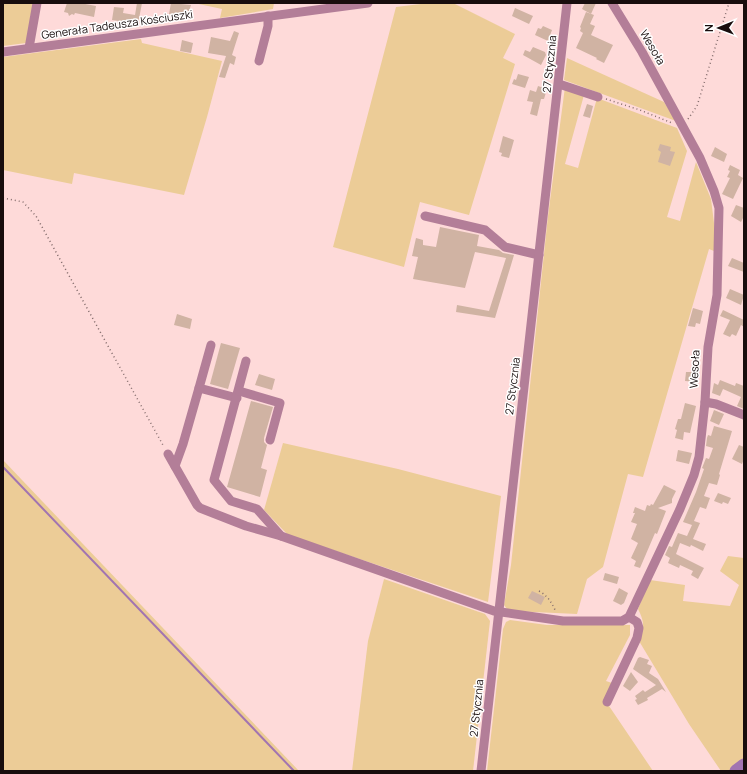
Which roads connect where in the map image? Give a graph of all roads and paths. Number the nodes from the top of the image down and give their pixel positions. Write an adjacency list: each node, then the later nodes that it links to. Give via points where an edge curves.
1 (37, 3): 7 (street)
2 (368, 3): 6 (street, Generała Tadeusza Kościuszki)
3 (567, 3): 10 (street, 27 Stycznia)
4 (612, 3): 12 (street, Wesoła)
5 (729, 3): 12 (path, via 696,106 689,118)
6 (268, 16): 7 (street, Generała Tadeusza Kościuszki); 9 (street)
7 (29, 48): 8 (street, Generała Tadeusza Kościuszki)
8 (3, 52)
9 (259, 61)
10 (559, 84): 11 (street); 15 (street, 27 Stycznia)
11 (598, 96): 12 (path, via 675,125)
12 (682, 123): 20 (street, Wesoła, via 700,158 719,208 717,295 708,347)
13 (3, 198): 23 (path, via 22,202 36,216)
14 (425, 216): 15 (street, via 485,230 505,247)
15 (539, 255): 27 (street, 27 Stycznia)
16 (211, 345): 18 (street)
17 (246, 361): 19 (street)
18 (199, 388): 19 (street); 24 (street)
19 (238, 394): 22 (street, via 280,403); 25 (street, via 214,480 231,501 257,509)
20 (705, 402): 21 (street); 28 (street, Wesoła, via 699,457 694,475)
21 (744, 415)
22 (270, 440)
23 (168, 454): 24 (street)
24 (175, 466): 25 (street, via 200,508)
25 (281, 536): 27 (street)
26 (539, 592): 29 (path, via 551,601)
27 (499, 612): 29 (street); 31 (street, 27 Stycznia)
28 (629, 617): 29 (street, via 622,621); 30 (street, via 637,622 637,638)
29 (558, 620)
30 (607, 702)
31 (481, 771)

